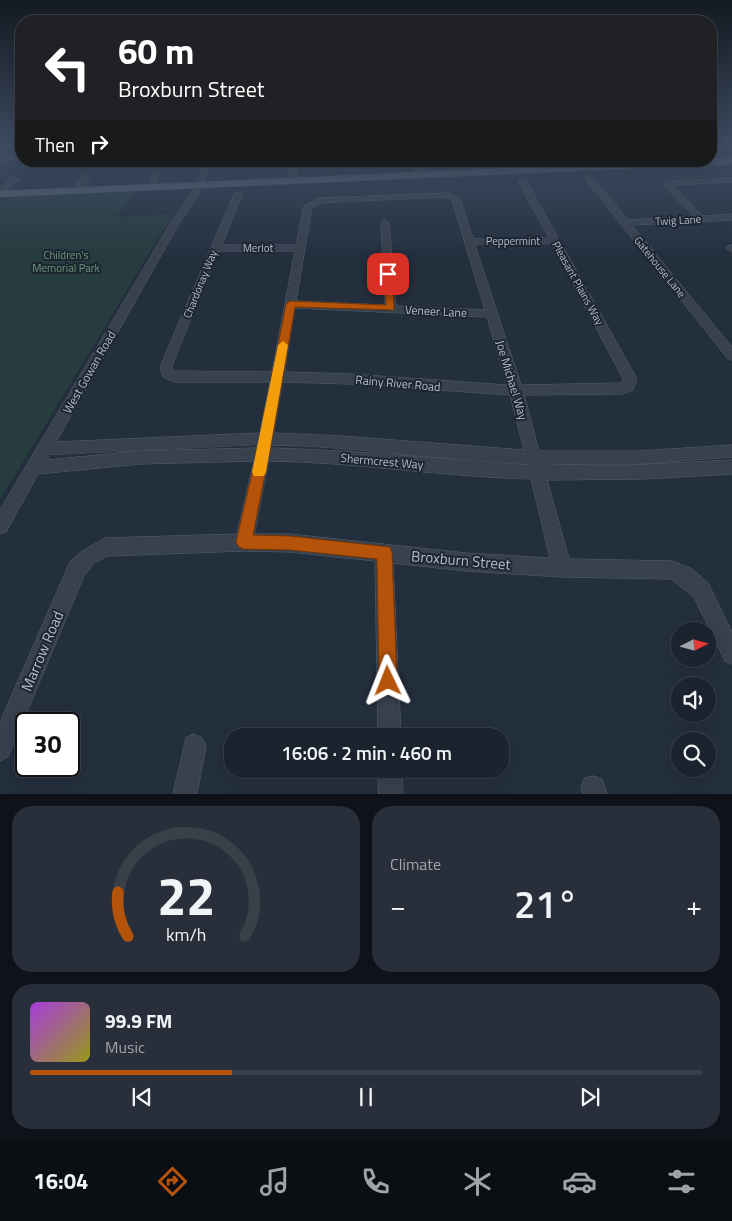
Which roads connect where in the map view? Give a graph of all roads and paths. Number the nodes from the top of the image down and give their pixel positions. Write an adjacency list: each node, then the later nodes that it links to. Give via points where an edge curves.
1 (10, 184): 11 (street)
2 (81, 184): 10 (street)
3 (151, 184): 9 (street)
4 (217, 184): 8 (main road)
5 (524, 184): 17 (street, Pleasant Plains Way)
6 (594, 184): 16 (street, Gatehouse Lane)
7 (669, 184): 14 (street)
8 (196, 185): 9 (main road); 30 (street, West Gowan Road, via 184,213 177,219)
9 (150, 187): 10 (main road)
10 (77, 190): 11 (main road)
11 (0, 194)
12 (238, 194): 19 (street, Chardonay Way)
13 (732, 217): 14 (street, Twig Lane)
14 (700, 219): 16 (street, Twig Lane)
15 (385, 223): 22 (street)
16 (624, 223): 24 (street, Gatehouse Lane)
17 (555, 241): 18 (street, Peppermint); 27 (street, Pleasant Plains Way, via 630,379)
18 (470, 242): 20 (street, Joe Michael Way, via 456,198 439,195 312,203 308,206); 23 (street, Joe Michael Way)
19 (215, 248): 20 (street, Merlot); 25 (street, Chardonay Way, via 166,367)
20 (300, 248): 21 (street)
21 (290, 304): 22 (street, Veneer Lane); 26 (street)
22 (391, 308): 23 (street, Veneer Lane)
23 (492, 314): 28 (street, Joe Michael Way)
24 (732, 356)
25 (168, 374): 26 (street, Rainy River Road, via 175,377)
26 (277, 376): 28 (street, Rainy River Road); 29 (street)
27 (628, 386): 28 (street, Rainy River Road, via 612,391)
28 (516, 391): 32 (street, Joe Michael Way)
29 (265, 446): 30 (street, Shermcrest Way, via 211,439); 32 (street, Shermcrest Way, via 350,443); 34 (street, Shermcrest Way); 35 (street, Shermcrest Way, via 451,468); 37 (street)
30 (44, 449): 34 (street, West Gowan Road)
31 (732, 450): 32 (street, Shermcrest Way, via 643,457)
32 (535, 457): 35 (street, Joe Michael Way)
33 (732, 467): 35 (street, Shermcrest Way, via 625,474)
34 (33, 468): 36 (street, West Gowan Road)
35 (539, 473): 40 (street, Joe Michael Way)
36 (0, 526)
37 (244, 542): 38 (street, Broxburn Street); 39 (street, Broxburn Street, via 105,547)
38 (384, 552): 40 (street, Broxburn Street, via 466,562); 42 (street)
39 (88, 556): 44 (street, Marrow Road, via 76,569)
40 (562, 568): 41 (street, Broxburn Street, via 672,570 685,576 701,590)
41 (732, 654)
42 (389, 728)
43 (194, 746): 46 (street)
44 (0, 749)
45 (390, 778): 47 (street)
46 (185, 794)
47 (391, 794)

